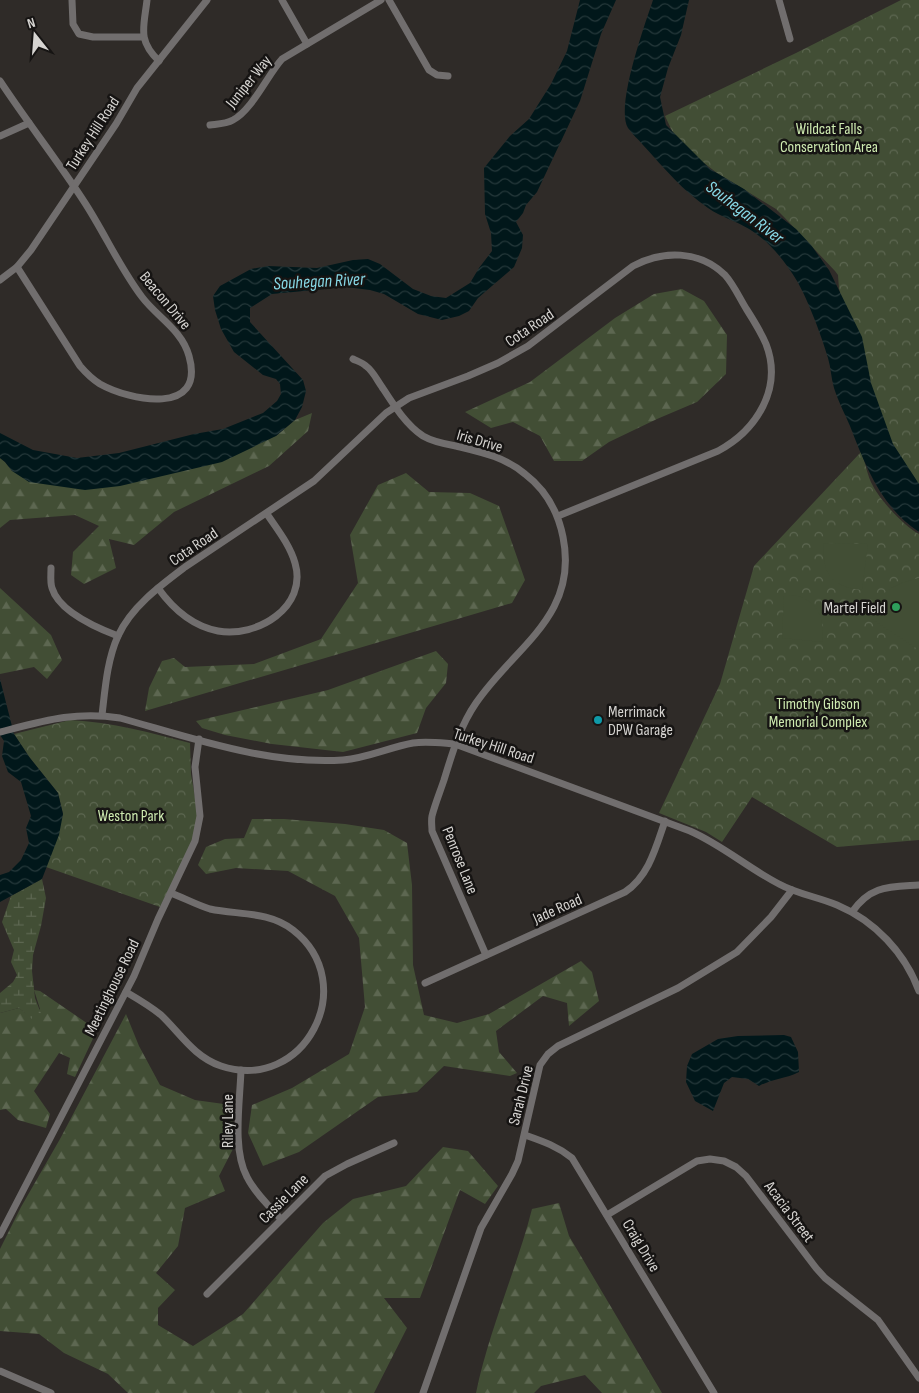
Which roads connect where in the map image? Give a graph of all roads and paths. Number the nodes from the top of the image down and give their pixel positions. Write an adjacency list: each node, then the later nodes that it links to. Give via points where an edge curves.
1 (72, 0): 8 (street, via 73,24 82,35 93,38)
2 (147, 0): 8 (street)
3 (207, 0): 11 (street, Turkey Hill Road)
4 (282, 0): 10 (street)
5 (382, 0): 10 (street, Juniper Way)
6 (389, 0): 12 (street, via 429,70)
7 (779, 0): 9 (street)
8 (143, 37): 11 (street)
9 (790, 39)
10 (308, 44): 15 (street, Juniper Way, via 282,59 244,112 231,121)
11 (159, 61): 17 (street, Turkey Hill Road, via 137,88)
12 (448, 76)
13 (0, 81): 14 (street, Beacon Drive)
14 (29, 123): 16 (street); 17 (street, Beacon Drive)
15 (210, 125)
16 (0, 136)
17 (73, 185): 18 (street, Turkey Hill Road); 18 (street, Beacon Drive, via 143,298 184,342 192,368 186,388 169,398 150,400 94,380 80,366)
18 (17, 267): 19 (street, Turkey Hill Road)
19 (0, 280)
20 (353, 359): 21 (street, Iris Drive, via 366,366)
21 (395, 406): 22 (street, Cota Road, via 314,481); 23 (street, Iris Drive, via 425,437 490,455 515,466 544,493); 23 (street, Cota Road, via 521,351 641,262 658,256 686,255 724,274 762,335 768,354 769,389 756,420 742,436 718,451)
22 (267, 514): 25 (street, Cota Road); 25 (street, via 291,551 297,577 296,590 290,602 270,621 245,631 218,631 182,615)
23 (558, 516): 30 (street, Iris Drive, via 566,559 559,598 542,628 474,704)
24 (51, 568): 26 (street, via 52,588 65,607 87,622)
25 (158, 588): 26 (street, Cota Road)
26 (118, 636): 27 (street, Cota Road)
27 (102, 715): 28 (street, Turkey Hill Road, via 68,716); 29 (street, Turkey Hill Road)
28 (0, 732)
29 (199, 739): 30 (street, Turkey Hill Road, via 243,751 318,760 364,757 414,743); 34 (street, Meetinghouse Road, via 195,767 199,828)
30 (455, 744): 31 (street, Turkey Hill Road); 36 (street, Penrose Lane, via 431,818 432,831)
31 (664, 821): 33 (street, Turkey Hill Road, via 700,835); 36 (street, Jade Road, via 650,861 636,884 619,895)
32 (919, 885): 35 (street, via 876,890 863,898)
33 (792, 890): 35 (street, Turkey Hill Road); 41 (street, Sarah Drive, via 738,952 678,988 558,1046 548,1054 540,1065)
34 (172, 893): 38 (street, Meetinghouse Road); 40 (street, via 209,908 277,920 306,943 320,968 323,1006 308,1040 278,1063 260,1069)
35 (852, 912): 39 (street, Turkey Hill Road, via 896,949)
36 (486, 955): 37 (street, Jade Road)
37 (425, 983)
38 (126, 992): 40 (street, via 154,1010 200,1056 220,1066); 45 (street, Meetinghouse Road)
39 (919, 992)
40 (241, 1070): 44 (street, Riley Lane, via 241,1160 255,1190)
41 (525, 1135): 43 (street, Craig Drive, via 548,1142 572,1158); 50 (street, Sarah Drive, via 512,1174 481,1228)
42 (394, 1143): 44 (street, Cassie Lane, via 335,1170)
43 (607, 1215): 48 (street, Acacia Street, via 698,1162 710,1159 736,1167 755,1186 816,1268 878,1320); 51 (street, Craig Drive)
44 (281, 1219): 46 (street, Cassie Lane)
45 (0, 1234)
46 (207, 1294)
47 (0, 1371): 49 (street)
48 (919, 1378)
49 (51, 1393)
50 (423, 1393)
51 (714, 1393)

